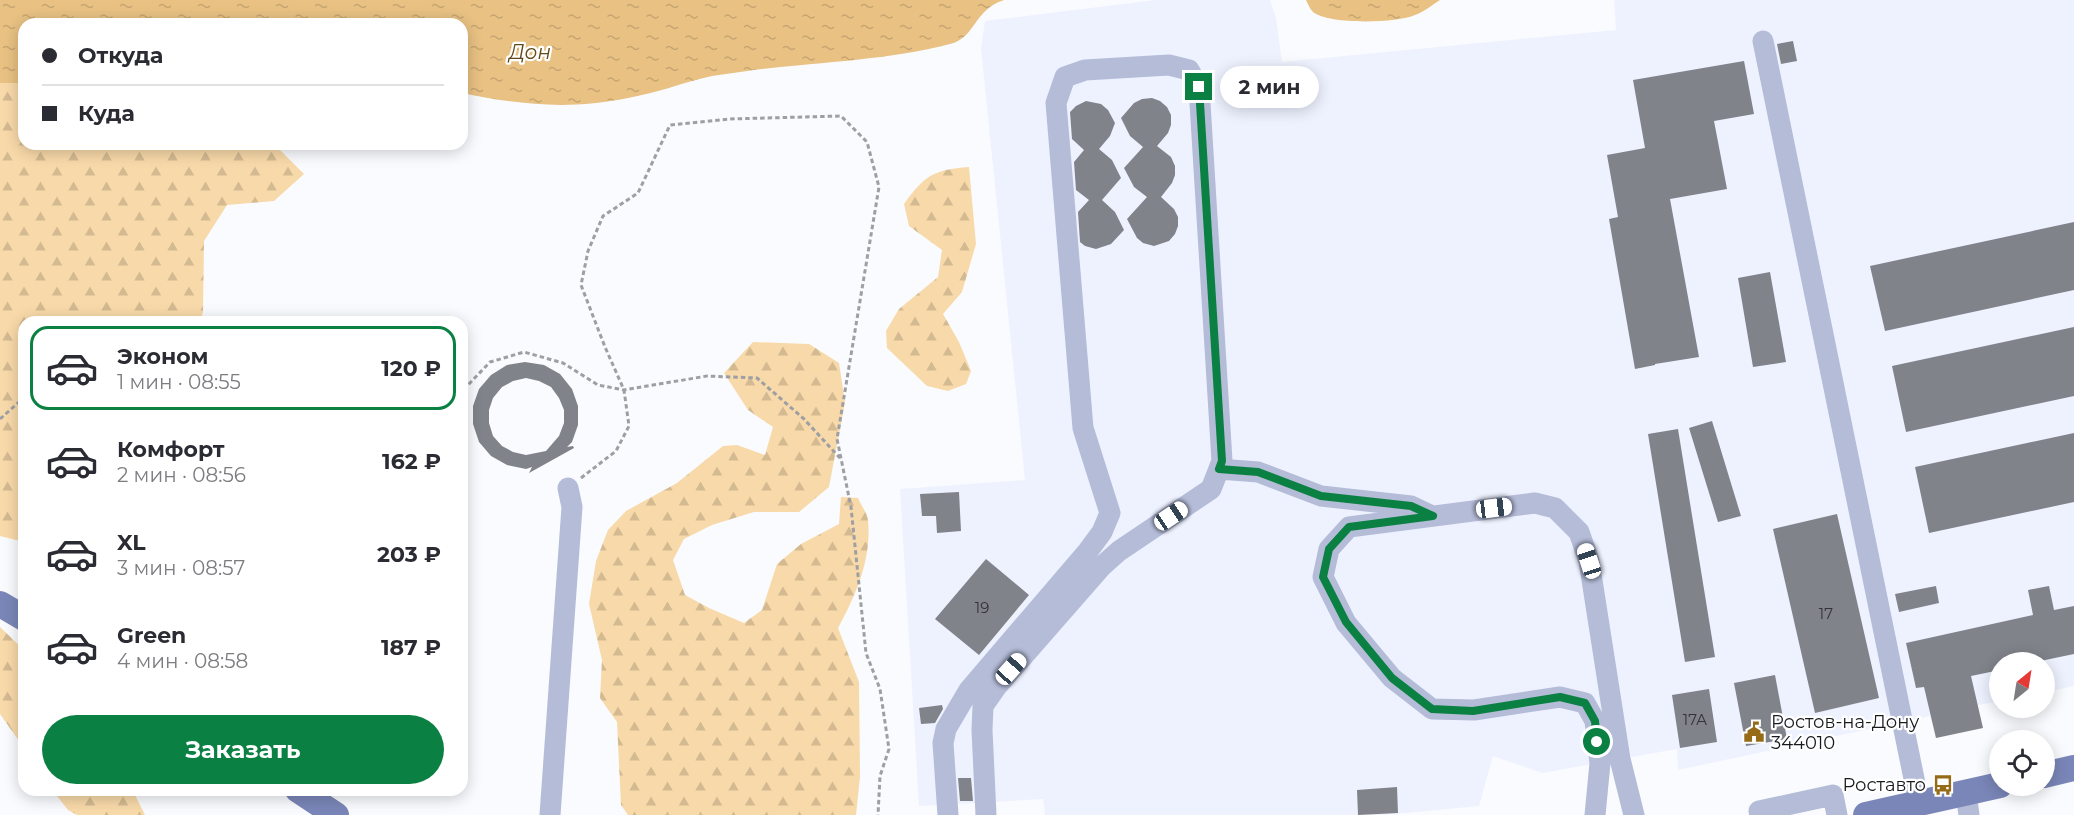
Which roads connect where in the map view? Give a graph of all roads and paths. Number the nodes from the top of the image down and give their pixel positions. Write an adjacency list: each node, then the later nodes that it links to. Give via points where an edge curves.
1 (1762, 41): 16 (street)
2 (468, 385): 3 (path, via 490,362 524,352 563,363 598,385)
3 (624, 390): 6 (path, via 707,376 757,378 804,419); 6 (path, via 581,285 588,251 603,216 638,193 669,125 842,116 867,142 879,187 837,439); 8 (path, via 629,426 616,451)
4 (18, 403): 5 (path)
5 (0, 419)
6 (841, 460): 20 (path, via 851,507 866,653 880,689 889,749 880,776)
7 (1219, 469): 9 (street, via 1258,472 1321,496 1411,506); 21 (street, via 1222,461 1199,87 1189,70 1169,65 1085,70 1065,76 1056,103 1083,428 1110,513 1088,551 969,690 946,729 943,743); 22 (street, via 1211,489 1101,567 982,706)
8 (568, 488): 19 (street, via 572,507)
9 (1433, 516): 23 (street, via 1349,527 1329,549 1323,577 1346,622 1392,678 1432,709 1473,711 1560,697 1585,703 1595,721 1599,763); 24 (street, via 1534,503 1555,508 1579,532 1589,561 1620,759)
10 (0, 604): 11 (main road)
11 (18, 614)
12 (2074, 768): 13 (main road)
13 (2055, 772)
14 (1989, 791): 17 (main road)
15 (307, 796): 18 (main road)
16 (1919, 804): 17 (main road); 27 (main road)
17 (1967, 804)
18 (336, 815)
19 (550, 815)
20 (878, 815)
21 (948, 815)
22 (986, 815)
23 (1595, 815)
24 (1634, 815)
25 (1760, 815): 26 (street, via 1760,811 1833,795)
26 (1837, 815)
27 (1866, 815)

